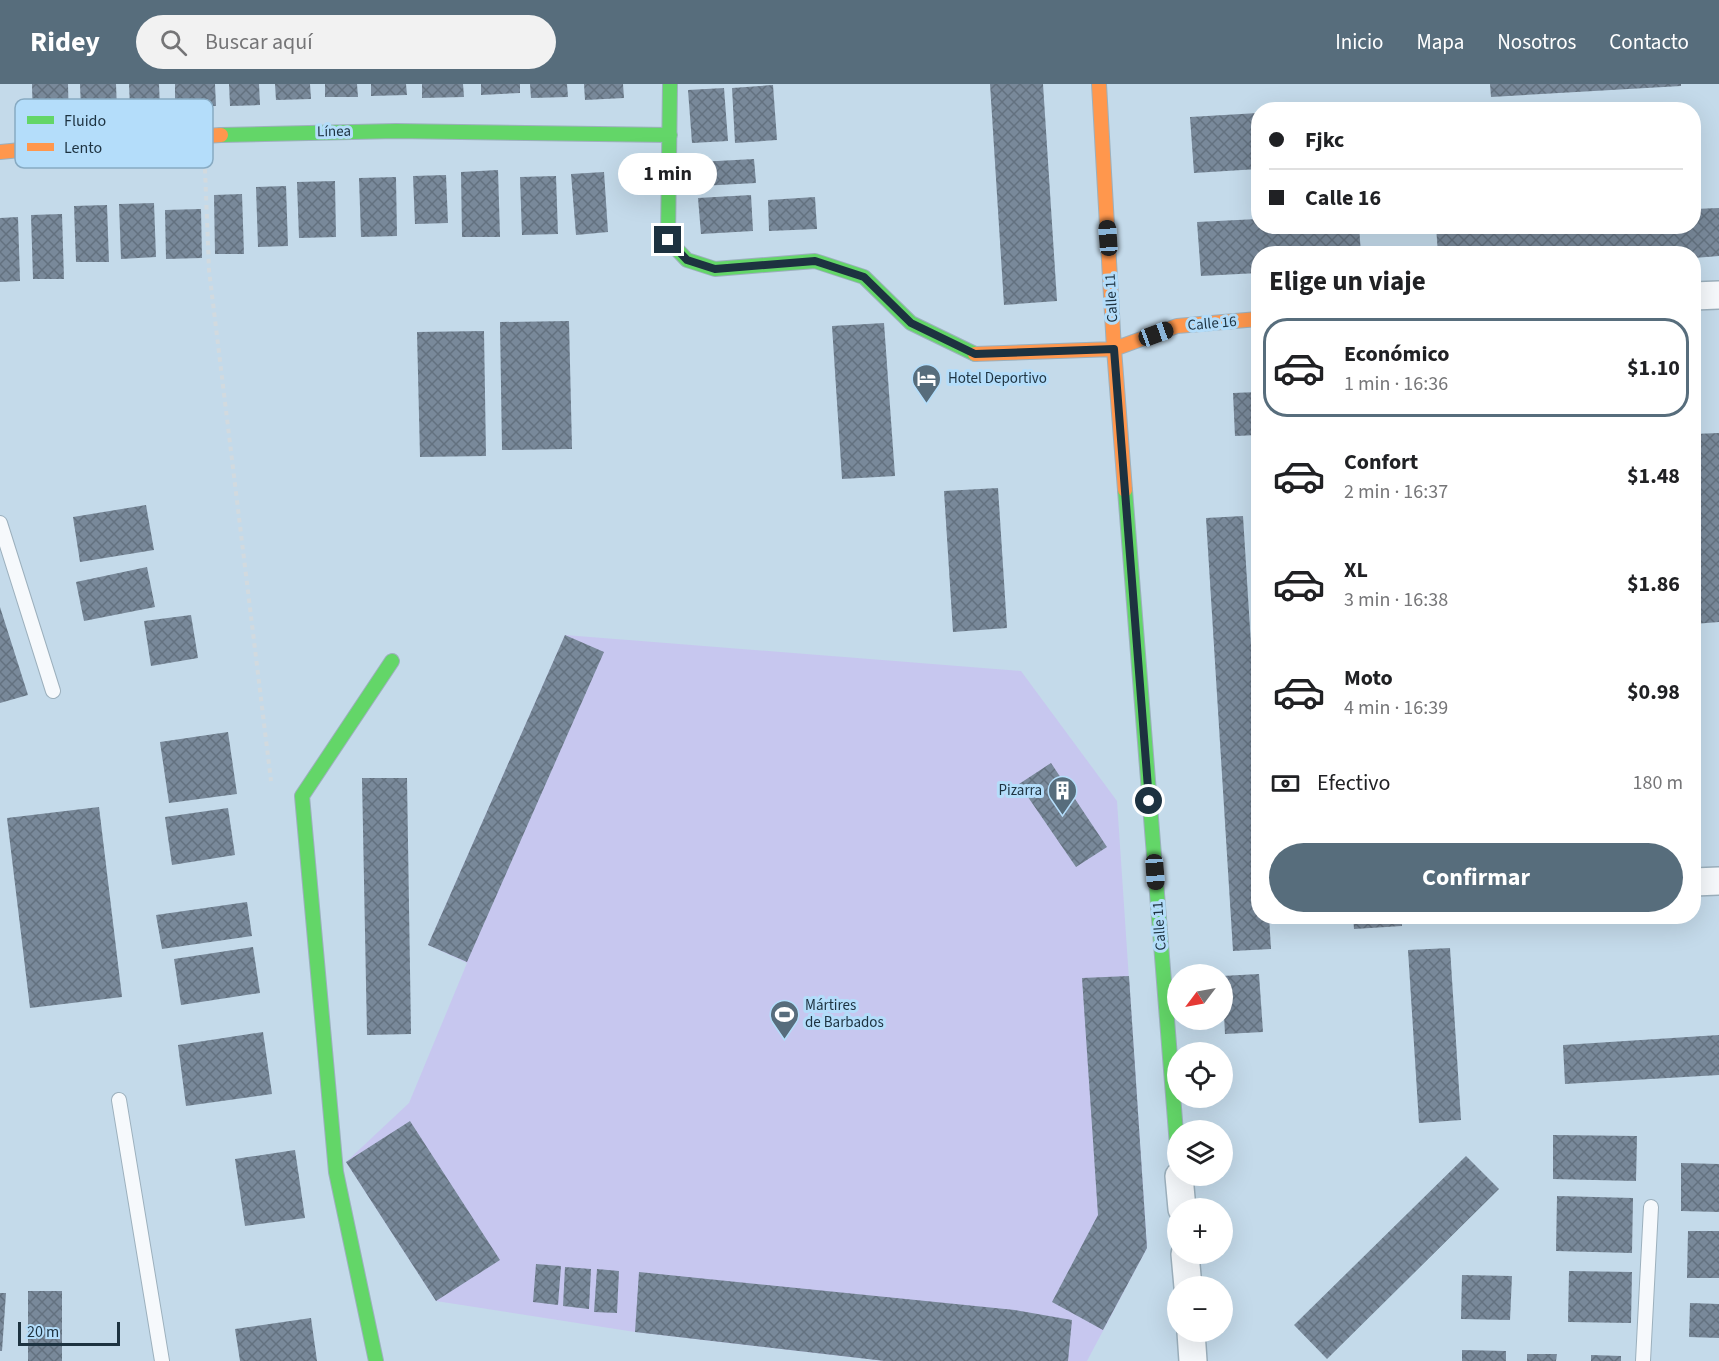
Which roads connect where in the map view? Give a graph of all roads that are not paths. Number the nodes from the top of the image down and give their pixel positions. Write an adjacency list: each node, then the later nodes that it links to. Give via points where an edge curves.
1 (670, 84): 4 (street)
2 (1099, 84): 10 (street, Calle 11)
3 (213, 134): 4 (street, Línea, via 392,130)
4 (670, 135): 10 (street, Calle 16, via 668,240 687,260 715,269 815,261 864,277 911,323 975,354)
5 (15, 150): 6 (street, Línea)
6 (0, 152)
7 (1719, 295): 8 (street)
8 (1701, 296)
9 (1251, 320): 10 (street, Calle 16, via 1177,326)
10 (1114, 349): 17 (street, Calle 11)
11 (0, 523): 13 (lane)
12 (392, 661): 21 (street, via 302,796 336,1172)
13 (53, 691)
14 (1719, 881): 15 (street)
15 (1701, 882)
16 (119, 1100): 20 (lane)
17 (1175, 1120)
18 (1652, 1207): 23 (lane)
19 (1192, 1342): 22 (street)
20 (162, 1361)
21 (376, 1361)
22 (1193, 1361)
23 (1643, 1361)

